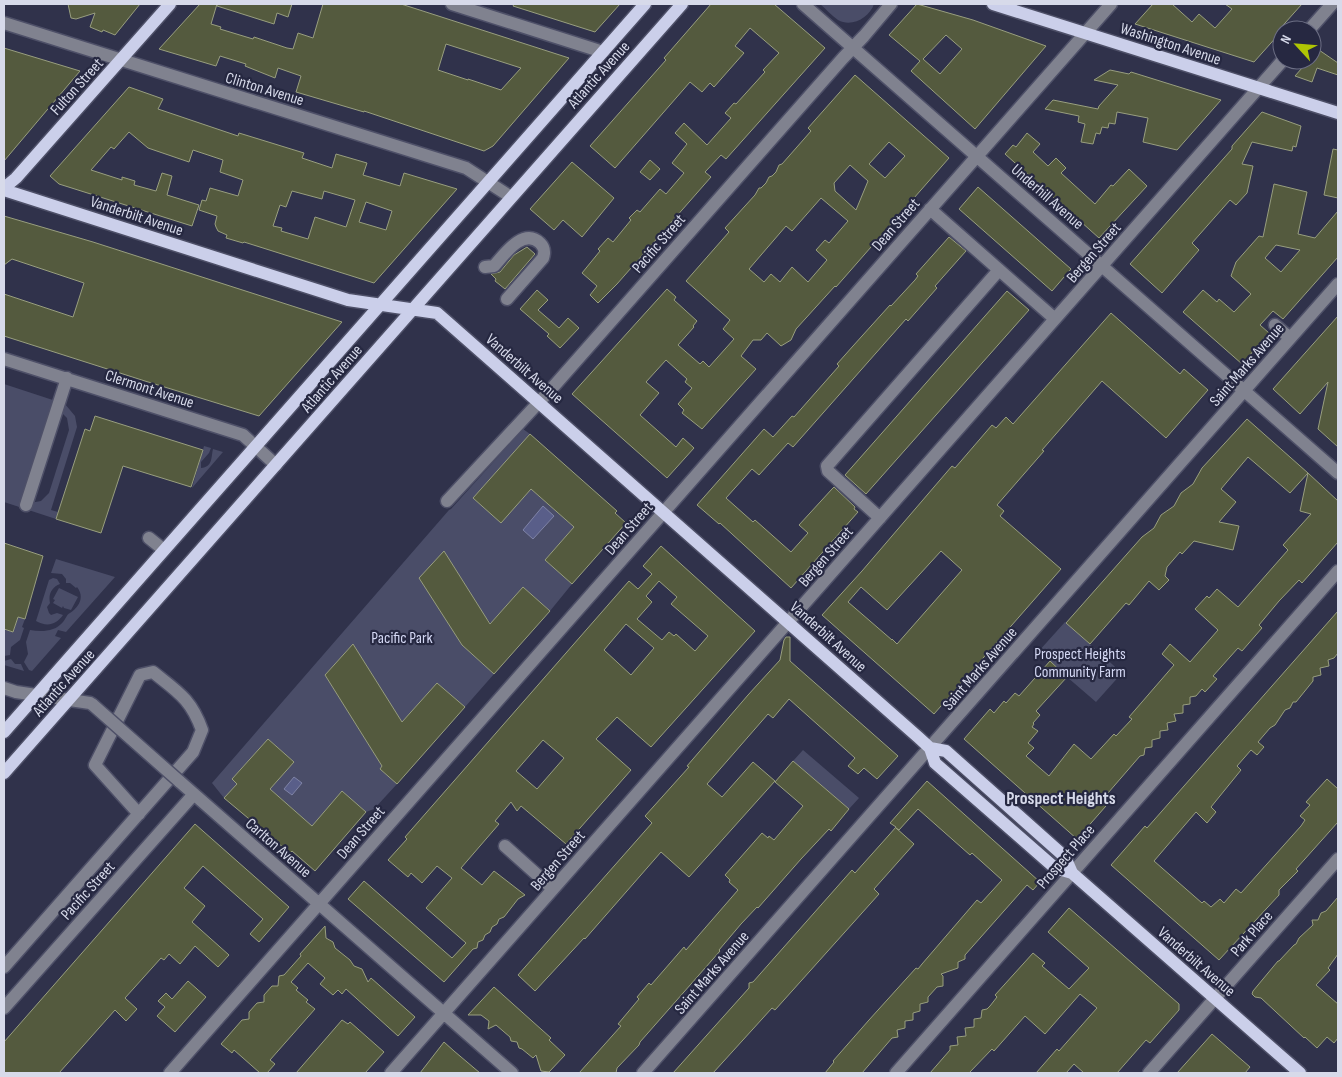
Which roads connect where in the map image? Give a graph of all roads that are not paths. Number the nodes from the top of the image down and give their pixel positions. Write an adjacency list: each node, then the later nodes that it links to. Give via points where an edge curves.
1 (170, 4): 15 (main road, Fulton Street)
2 (452, 4): 14 (street)
3 (645, 4): 14 (main road, Atlantic Avenue)
4 (682, 4): 22 (main road, Atlantic Avenue)
5 (803, 4): 13 (street, Underhill Avenue)
6 (891, 4): 13 (street, Pacific Street)
7 (993, 4): 12 (main road, Washington Avenue)
8 (1110, 4): 12 (street, Dean Street)
9 (1332, 4): 10 (street)
10 (1318, 20)
11 (4, 23): 15 (street, Clinton Avenue)
12 (1085, 33): 17 (main road, Washington Avenue); 19 (street, Dean Street)
13 (853, 48): 19 (street, Underhill Avenue); 37 (street, Pacific Street)
14 (602, 52): 20 (main road, Atlantic Avenue)
15 (121, 60): 20 (street, Clinton Avenue, via 466,168); 21 (main road, Fulton Street)
16 (1274, 70): 17 (street, Bergen Street)
17 (1258, 88): 18 (main road, Washington Avenue); 24 (street, Bergen Street)
18 (1338, 113)
19 (977, 156): 23 (street, Dean Street); 24 (street, Underhill Avenue)
20 (488, 183): 22 (street, Clinton Avenue); 29 (main road, Atlantic Avenue)
21 (4, 189): 29 (main road, Vanderbilt Avenue, via 348,300)
22 (510, 197): 30 (main road, Atlantic Avenue)
23 (930, 209): 26 (street); 43 (street, Dean Street)
24 (1102, 266): 31 (street, Bergen Street); 36 (street, Underhill Avenue)
25 (485, 267): 28 (street, via 494,266 514,244 522,240 538,241 542,245 543,258)
26 (999, 270): 31 (street); 44 (street, via 827,466 828,471)
27 (1338, 284): 33 (street, Saint Marks Avenue)
28 (508, 299)
29 (381, 305): 30 (main road, Vanderbilt Avenue); 38 (main road, Atlantic Avenue)
30 (412, 310): 37 (main road, Vanderbilt Avenue, via 437,313); 39 (main road, Atlantic Avenue)
31 (1055, 320): 44 (street, Bergen Street)
32 (1275, 325): 33 (street)
33 (1290, 338): 36 (street, Saint Marks Avenue)
34 (4, 359): 35 (street, Clermont Avenue)
35 (67, 378): 38 (street, Clermont Avenue, via 243,435); 42 (street)
36 (1244, 391): 40 (street, Underhill Avenue); 53 (street, Saint Marks Avenue)
37 (539, 402): 41 (street, Pacific Street); 43 (main road, Vanderbilt Avenue)
38 (256, 446): 39 (street, Clermont Avenue); 46 (main road, Atlantic Avenue)
39 (276, 465): 51 (main road, Atlantic Avenue)
40 (1338, 473)
41 (447, 501)
42 (26, 505)
43 (663, 512): 48 (main road, Vanderbilt Avenue); 61 (street, Dean Street)
44 (880, 518): 48 (street, Bergen Street)
45 (149, 538): 46 (street)
46 (164, 550): 50 (main road, Atlantic Avenue)
47 (1338, 571): 59 (street, Prospect Place)
48 (788, 622): 53 (main road, Vanderbilt Avenue); 60 (street, Bergen Street)
49 (4, 688): 50 (street, Carlton Avenue)
50 (36, 695): 51 (street, Carlton Avenue); 52 (main road, Atlantic Avenue)
51 (69, 699): 54 (main road, Atlantic Avenue); 55 (street, Carlton Avenue, bridge, via 93,705)
52 (4, 732)
53 (930, 748): 59 (main road, Vanderbilt Avenue, via 935,763 1056,868); 69 (street, Saint Marks Avenue)
54 (4, 773)
55 (194, 794): 61 (street, Carlton Avenue); 64 (street, Pacific Street)
56 (139, 814): 56 (street, via 95,766 140,675 153,672 186,700 202,730 193,752); 62 (street)
57 (505, 846): 60 (street)
58 (1338, 859): 63 (street, Park Place)
59 (1072, 873): 63 (main road, Vanderbilt Avenue); 70 (street, Prospect Place)
60 (553, 889): 65 (street, Bergen Street)
61 (319, 903): 65 (street, Carlton Avenue); 66 (street, Dean Street)
62 (4, 967)
63 (1215, 999): 71 (street, Park Place); 72 (main road, Vanderbilt Avenue)
64 (4, 1008)
65 (443, 1014): 67 (street, Bergen Street); 68 (street, Carlton Avenue)
66 (170, 1073)
67 (391, 1073)
68 (512, 1073)
69 (643, 1073)
70 (896, 1073)
71 (1149, 1073)
72 (1300, 1073)

